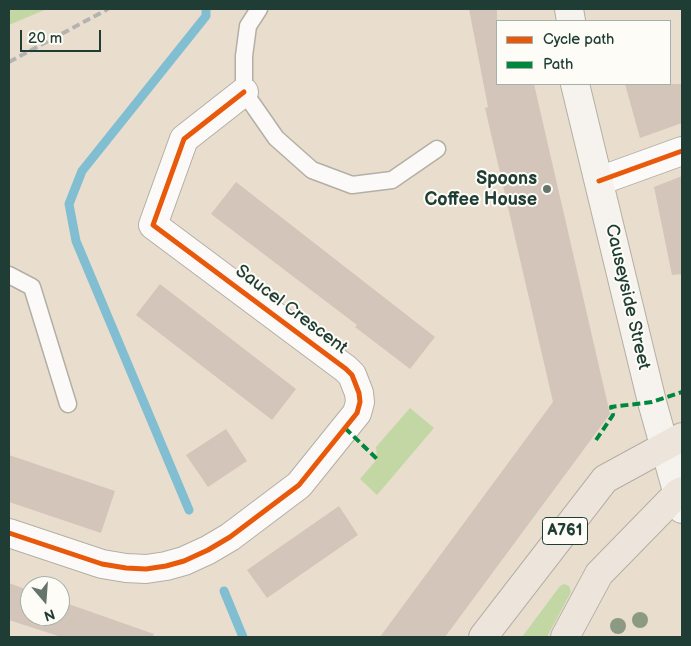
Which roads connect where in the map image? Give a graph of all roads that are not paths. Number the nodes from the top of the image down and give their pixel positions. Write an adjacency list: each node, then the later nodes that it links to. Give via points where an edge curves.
1 (259, 9): 3 (lane, via 248,26)
2 (575, 85): 6 (main road, Causeyside Street)
3 (244, 92): 4 (lane, via 276,138 312,170 352,185 392,180); 11 (street, Saucel Crescent, via 184,139 153,225 346,369 359,393 357,413 299,485 230,537 184,560 146,569 110,566)
4 (437, 149)
5 (682, 151): 6 (street)
6 (599, 181): 9 (main road, Causeyside Street, via 652,402)
7 (9, 275): 8 (lane, via 32,287)
8 (68, 404)
9 (674, 441): 10 (main road, Causeyside Street); 12 (main road, A761, via 605,479)
10 (681, 498): 13 (main road, via 599,574)
11 (9, 533)
12 (483, 637)
13 (565, 637)

